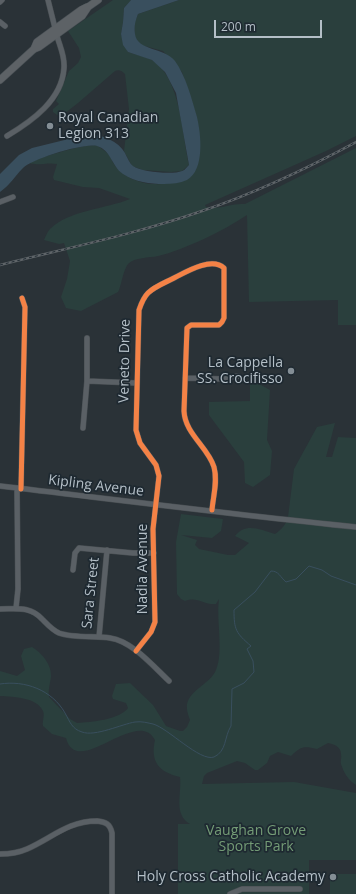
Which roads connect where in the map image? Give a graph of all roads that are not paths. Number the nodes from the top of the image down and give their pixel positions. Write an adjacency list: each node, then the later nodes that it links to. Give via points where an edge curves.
1 (2, 0): 4 (street)
2 (48, 0): 7 (street)
3 (98, 0): 7 (main road, via 81,10)
4 (0, 2)
5 (0, 22): 6 (street)
6 (5, 26)
7 (56, 31): 8 (main road); 9 (street, via 62,47 64,68 57,91 44,108)
8 (0, 80)
9 (7, 136)
10 (13, 197): 11 (street)
11 (0, 202)
12 (22, 298): 20 (street, via 25,307)
13 (87, 338): 16 (street)
14 (238, 376): 15 (street, via 224,379)
15 (185, 378): 17 (street, Veneto Drive, via 187,328 191,325 219,325 224,320 222,266 196,267 156,287 145,297 138,314); 22 (street, Veneto Drive, via 185,420 210,458 215,472)
16 (87, 381): 17 (street); 18 (street)
17 (136, 383): 21 (street, Veneto Drive, via 136,434 158,472)
18 (83, 428)
19 (0, 486): 20 (street, Kipling Avenue)
20 (19, 489): 21 (street, Kipling Avenue); 27 (street)
21 (156, 505): 22 (street, Kipling Avenue); 25 (street, Nadia Avenue)
22 (212, 510): 23 (street, Kipling Avenue)
23 (356, 527)
24 (107, 550): 25 (street); 26 (street, via 79,548 75,553); 29 (street, Sara Street)
25 (154, 553): 30 (street, Nadia Avenue, via 155,622)
26 (73, 570)
27 (16, 608): 28 (street); 29 (street, via 34,612 58,633)
28 (0, 609)
29 (99, 637): 30 (street, via 119,640)
30 (136, 651): 31 (street)
31 (169, 681)
32 (0, 854): 34 (street, via 27,849 76,824 88,821 106,823 112,833)
33 (300, 889): 35 (street, via 242,889)
34 (112, 894)
35 (230, 894)

